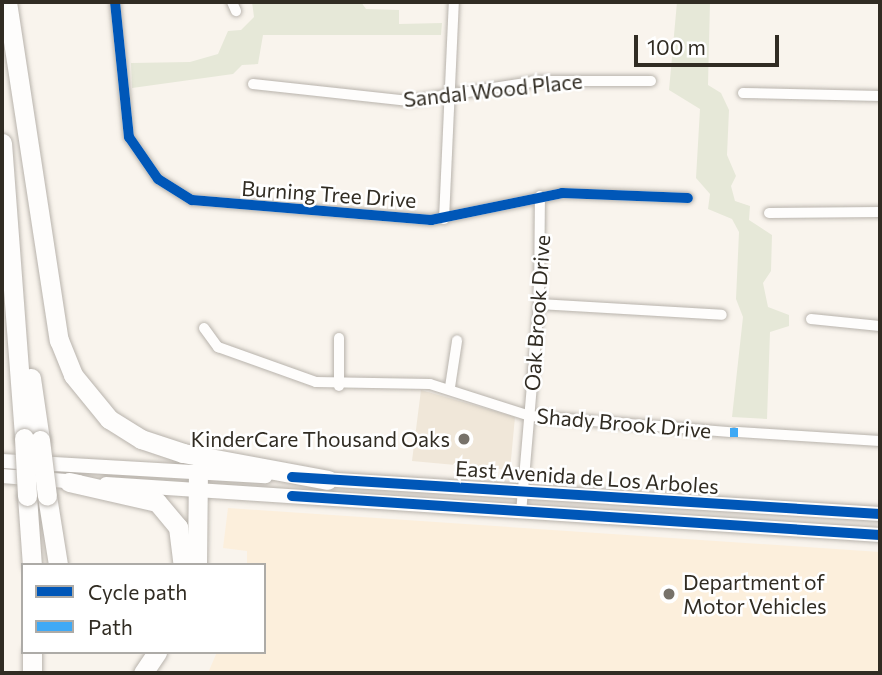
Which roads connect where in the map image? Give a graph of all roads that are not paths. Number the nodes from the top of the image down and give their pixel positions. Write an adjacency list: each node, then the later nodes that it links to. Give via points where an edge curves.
1 (7, 2): 28 (highway, via 59,340 73,375 108,419 141,439 183,453)
2 (115, 2): 14 (street, Burning Tree Drive, via 125,125 144,163 173,190 211,205)
3 (454, 2): 7 (street)
4 (651, 81): 7 (street, Sandal Wood Place, via 538,81)
5 (253, 84): 7 (street, Sandal Wood Place, via 409,101)
6 (743, 93): 8 (street)
7 (450, 95): 14 (street)
8 (880, 96)
9 (2, 144): 32 (highway, bridge)
10 (540, 196): 11 (street, Burning Tree Drive); 14 (street, Burning Tree Drive); 15 (street, Oak Brook Drive)
11 (688, 198)
12 (880, 212): 13 (street)
13 (769, 213)
14 (444, 219)
15 (539, 304): 16 (street); 24 (street, Oak Brook Drive)
16 (722, 315)
17 (811, 319): 18 (street)
18 (880, 326)
19 (204, 328): 22 (street, Shady Brook Drive, via 218,347 237,356)
20 (339, 338): 22 (street)
21 (457, 341): 23 (street)
22 (339, 386): 23 (street, Shady Brook Drive)
23 (450, 387): 24 (street, Shady Brook Drive)
24 (530, 416): 25 (street, Shady Brook Drive); 31 (street, Oak Brook Drive)
25 (880, 441)
26 (2, 461): 29 (main road, East Avenida de Los Arboles)
27 (2, 476): 30 (main road, East Avenida de Los Arboles)
28 (327, 480): 29 (main road, East Avenida de Los Arboles); 31 (main road, East Avenida de Los Arboles)
29 (198, 481): 30 (main road, East Avenida de Los Arboles); 33 (main road, East Avenida de Los Arboles); 39 (highway)
30 (69, 482): 38 (highway, via 157,502 178,527)
31 (523, 491): 33 (street, Oak Brook Drive); 34 (main road, East Avenida de Los Arboles)
32 (37, 496): 36 (highway); 37 (highway)
33 (521, 513): 35 (main road, East Avenida de Los Arboles)
34 (880, 514)
35 (880, 536)
36 (32, 563)
37 (57, 563)
38 (183, 563)
39 (197, 563)
40 (33, 654): 42 (highway)
41 (157, 654): 43 (highway)
42 (32, 673)
43 (143, 673)

